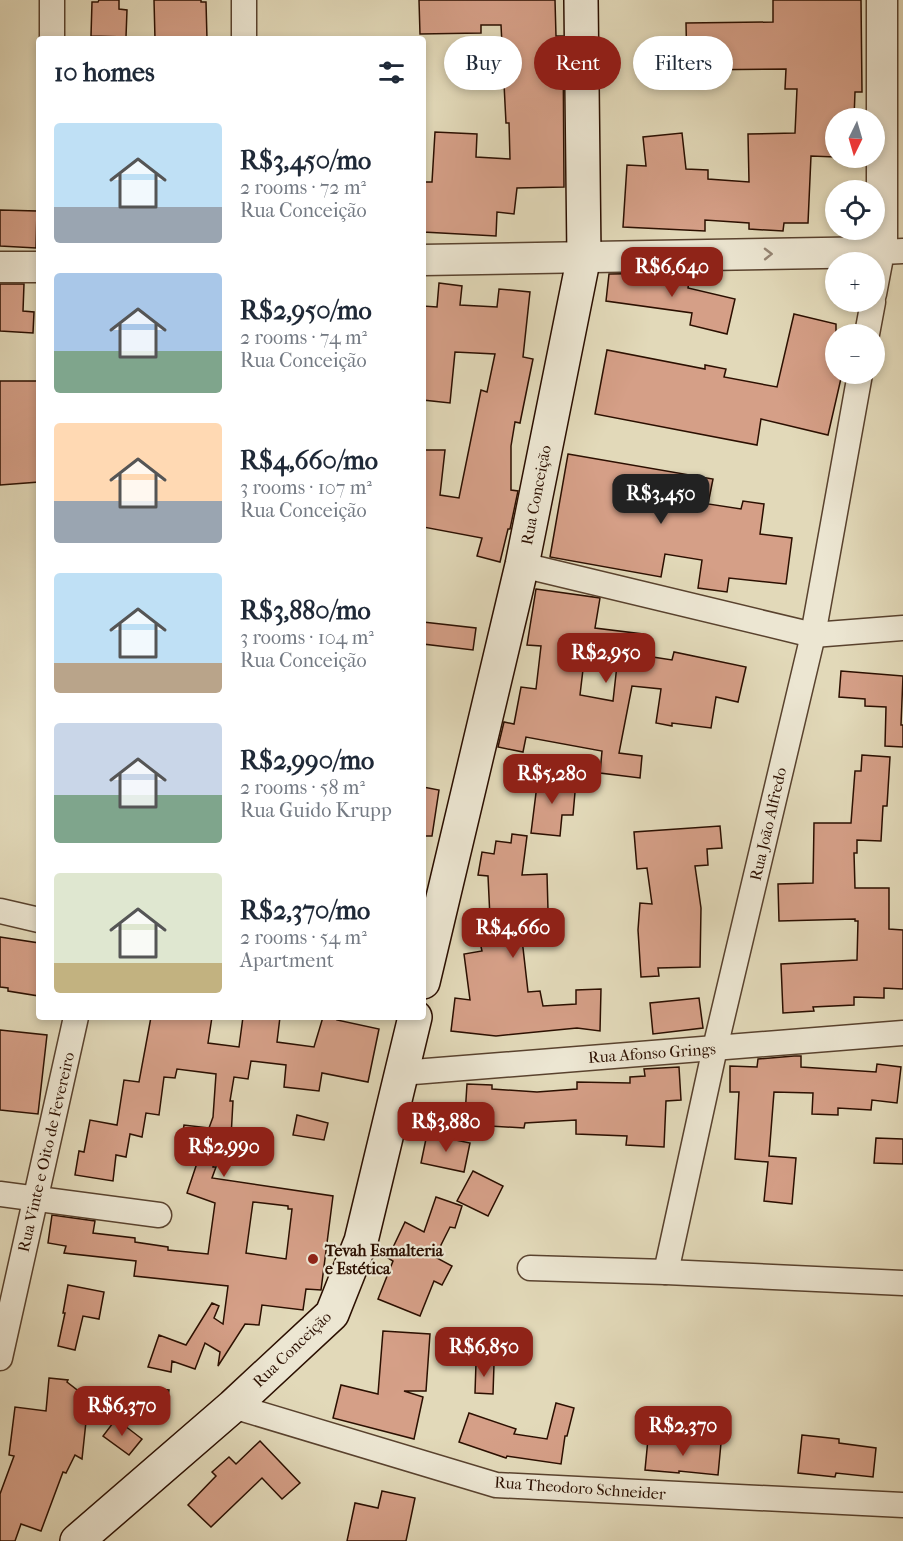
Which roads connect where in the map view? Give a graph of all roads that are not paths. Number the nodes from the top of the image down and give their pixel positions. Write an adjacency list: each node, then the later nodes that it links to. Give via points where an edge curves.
1 (52, 0): 5 (street)
2 (244, 0): 6 (street)
3 (581, 0): 8 (main road, Rua Conceição)
4 (882, 0): 7 (street)
5 (52, 36)
6 (244, 36)
7 (893, 252): 8 (street, one-way to 7); 12 (street)
8 (584, 256): 9 (street); 14 (main road, Rua Conceição)
9 (426, 260)
10 (0, 267): 11 (street)
11 (36, 267)
12 (885, 270)
13 (858, 384): 16 (street, Rua João Alfredo)
14 (522, 565): 16 (street); 19 (main road, Rua Conceição)
15 (903, 628): 16 (street)
16 (813, 635): 23 (street, Rua João Alfredo)
17 (0, 910): 18 (street)
18 (36, 919)
19 (426, 969)
20 (75, 1020): 26 (street, Rua Vinte e Oito de Fevereiro)
21 (414, 1020): 24 (main road, Rua Conceição)
22 (903, 1033): 23 (street, Rua Afonso Grings)
23 (715, 1048): 24 (street, Rua Afonso Grings); 29 (street, Rua João Alfredo)
24 (401, 1073): 32 (main road, Rua Conceição, via 361,1241 332,1314)
25 (0, 1194): 26 (street)
26 (36, 1198): 27 (street); 31 (street, Rua Vinte e Oito de Fevereiro)
27 (159, 1215)
28 (530, 1268): 29 (street)
29 (666, 1272): 30 (street)
30 (903, 1283)
31 (0, 1358)
32 (233, 1406): 33 (street, Rua Theodoro Schneider, via 496,1485); 34 (main road, Rua Conceição)
33 (903, 1505)
34 (76, 1541)

